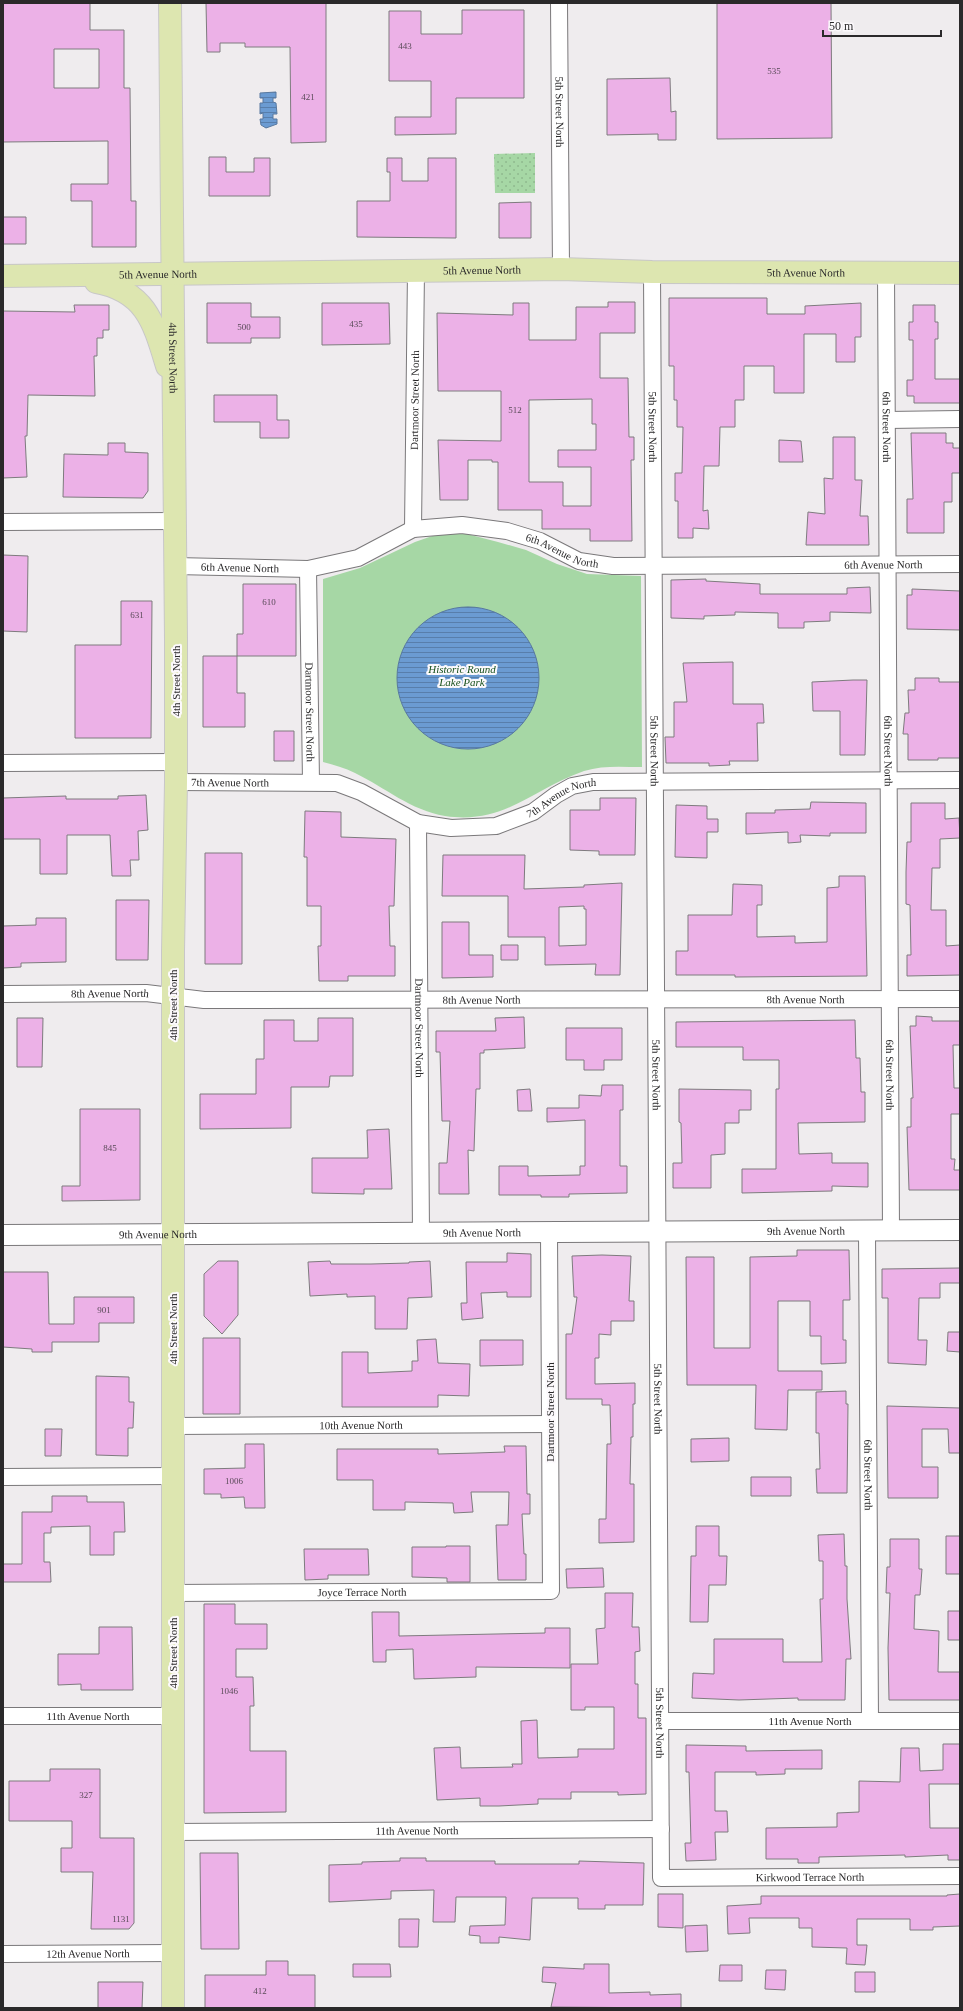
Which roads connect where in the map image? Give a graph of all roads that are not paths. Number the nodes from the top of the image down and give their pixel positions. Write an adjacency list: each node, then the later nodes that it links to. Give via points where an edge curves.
1 (170, 3): 8 (main road, 4th Street North)
2 (559, 3): 3 (street, 5th Street North)
3 (561, 269): 4 (main road, 5th Avenue North); 6 (main road, 5th Avenue North)
4 (416, 270): 8 (main road, 5th Avenue North); 16 (street, Dartmoor Street North)
5 (886, 271): 6 (main road, 5th Avenue North); 7 (main road, 5th Avenue North); 13 (street, 6th Street North)
6 (652, 272): 19 (street, 5th Street North)
7 (960, 273)
8 (173, 274): 10 (main road, 5th Avenue North); 11 (main road, 4th Street North)
9 (3, 276): 10 (main road, 5th Avenue North)
10 (67, 276): 11 (main road, via 110,284 126,292 144,307 155,330)
11 (172, 387): 14 (main road, 4th Street North)
12 (960, 419): 13 (street)
13 (887, 420): 17 (street, 6th Street North)
14 (175, 521): 15 (street); 20 (main road, 4th Street North)
15 (3, 522)
16 (413, 529): 19 (street, 6th Avenue North, via 462,525 507,531 540,541 579,561 614,566); 21 (street, 6th Avenue North, via 358,558)
17 (887, 564): 18 (street, 6th Avenue North); 19 (street, 6th Avenue North); 25 (street, 6th Street North)
18 (960, 564)
19 (654, 565): 27 (street, 5th Street North)
20 (175, 566): 21 (street, 6th Avenue North); 23 (main road, 4th Street North)
21 (308, 570): 26 (street, Dartmoor Street North)
22 (3, 763): 23 (street, 7th Avenue North)
23 (176, 772): 26 (street, 7th Avenue North); 30 (main road, 4th Street North)
24 (960, 780): 25 (street, 7th Avenue North)
25 (888, 781): 27 (street, 7th Avenue North); 31 (street, 6th Street North)
26 (311, 782): 28 (street, 7th Avenue North, via 336,783 361,792)
27 (655, 782): 28 (street, 7th Avenue North, via 593,782 572,786 533,812 496,826 451,828); 32 (street, 5th Street North)
28 (418, 823): 34 (street, Dartmoor Street North)
29 (3, 994): 30 (street, 8th Avenue North, via 146,993)
30 (173, 998): 34 (street, 8th Avenue North); 41 (main road, 4th Street North)
31 (890, 998): 32 (street, 8th Avenue North); 33 (street, 8th Avenue North); 37 (street, 6th Street North)
32 (656, 999): 34 (street, 8th Avenue North); 39 (street, 5th Street North)
33 (960, 999)
34 (419, 1000): 40 (street, Dartmoor Street North)
35 (960, 1230): 37 (street, 9th Avenue North)
36 (867, 1231): 37 (street, 9th Avenue North); 39 (street, 9th Avenue North); 51 (street, 6th Street North)
37 (891, 1231)
38 (549, 1232): 39 (street, 9th Avenue North); 40 (street, 9th Avenue North); 43 (street, Dartmoor Street North)
39 (657, 1232): 52 (street, 5th Street North)
40 (421, 1233): 41 (street, 9th Avenue North)
41 (173, 1234): 42 (street, 9th Avenue North); 44 (main road, 4th Street North)
42 (3, 1235)
43 (550, 1424): 44 (street, 10th Avenue North); 47 (street, Dartmoor Street North)
44 (173, 1426): 45 (main road, 4th Street North)
45 (173, 1476): 46 (street); 48 (main road, 4th Street North)
46 (3, 1477)
47 (551, 1591): 48 (street, Joyce Terrace North)
48 (173, 1593): 50 (main road, 4th Street North)
49 (3, 1716): 50 (street, 11th Avenue North)
50 (173, 1716): 55 (main road, 4th Street North)
51 (870, 1720): 52 (street, 11th Avenue North); 53 (street, 11th Avenue North)
52 (660, 1721): 54 (street, 5th Street North)
53 (960, 1721)
54 (661, 1829): 55 (street, 11th Avenue North); 57 (street, 5th Street North)
55 (173, 1832): 58 (main road, 4th Street North)
56 (960, 1876): 57 (street, Kirkwood Terrace North)
57 (661, 1878)
58 (173, 1953): 59 (street, 12th Avenue North); 60 (main road, 4th Street North)
59 (3, 1954)
60 (173, 2008)

